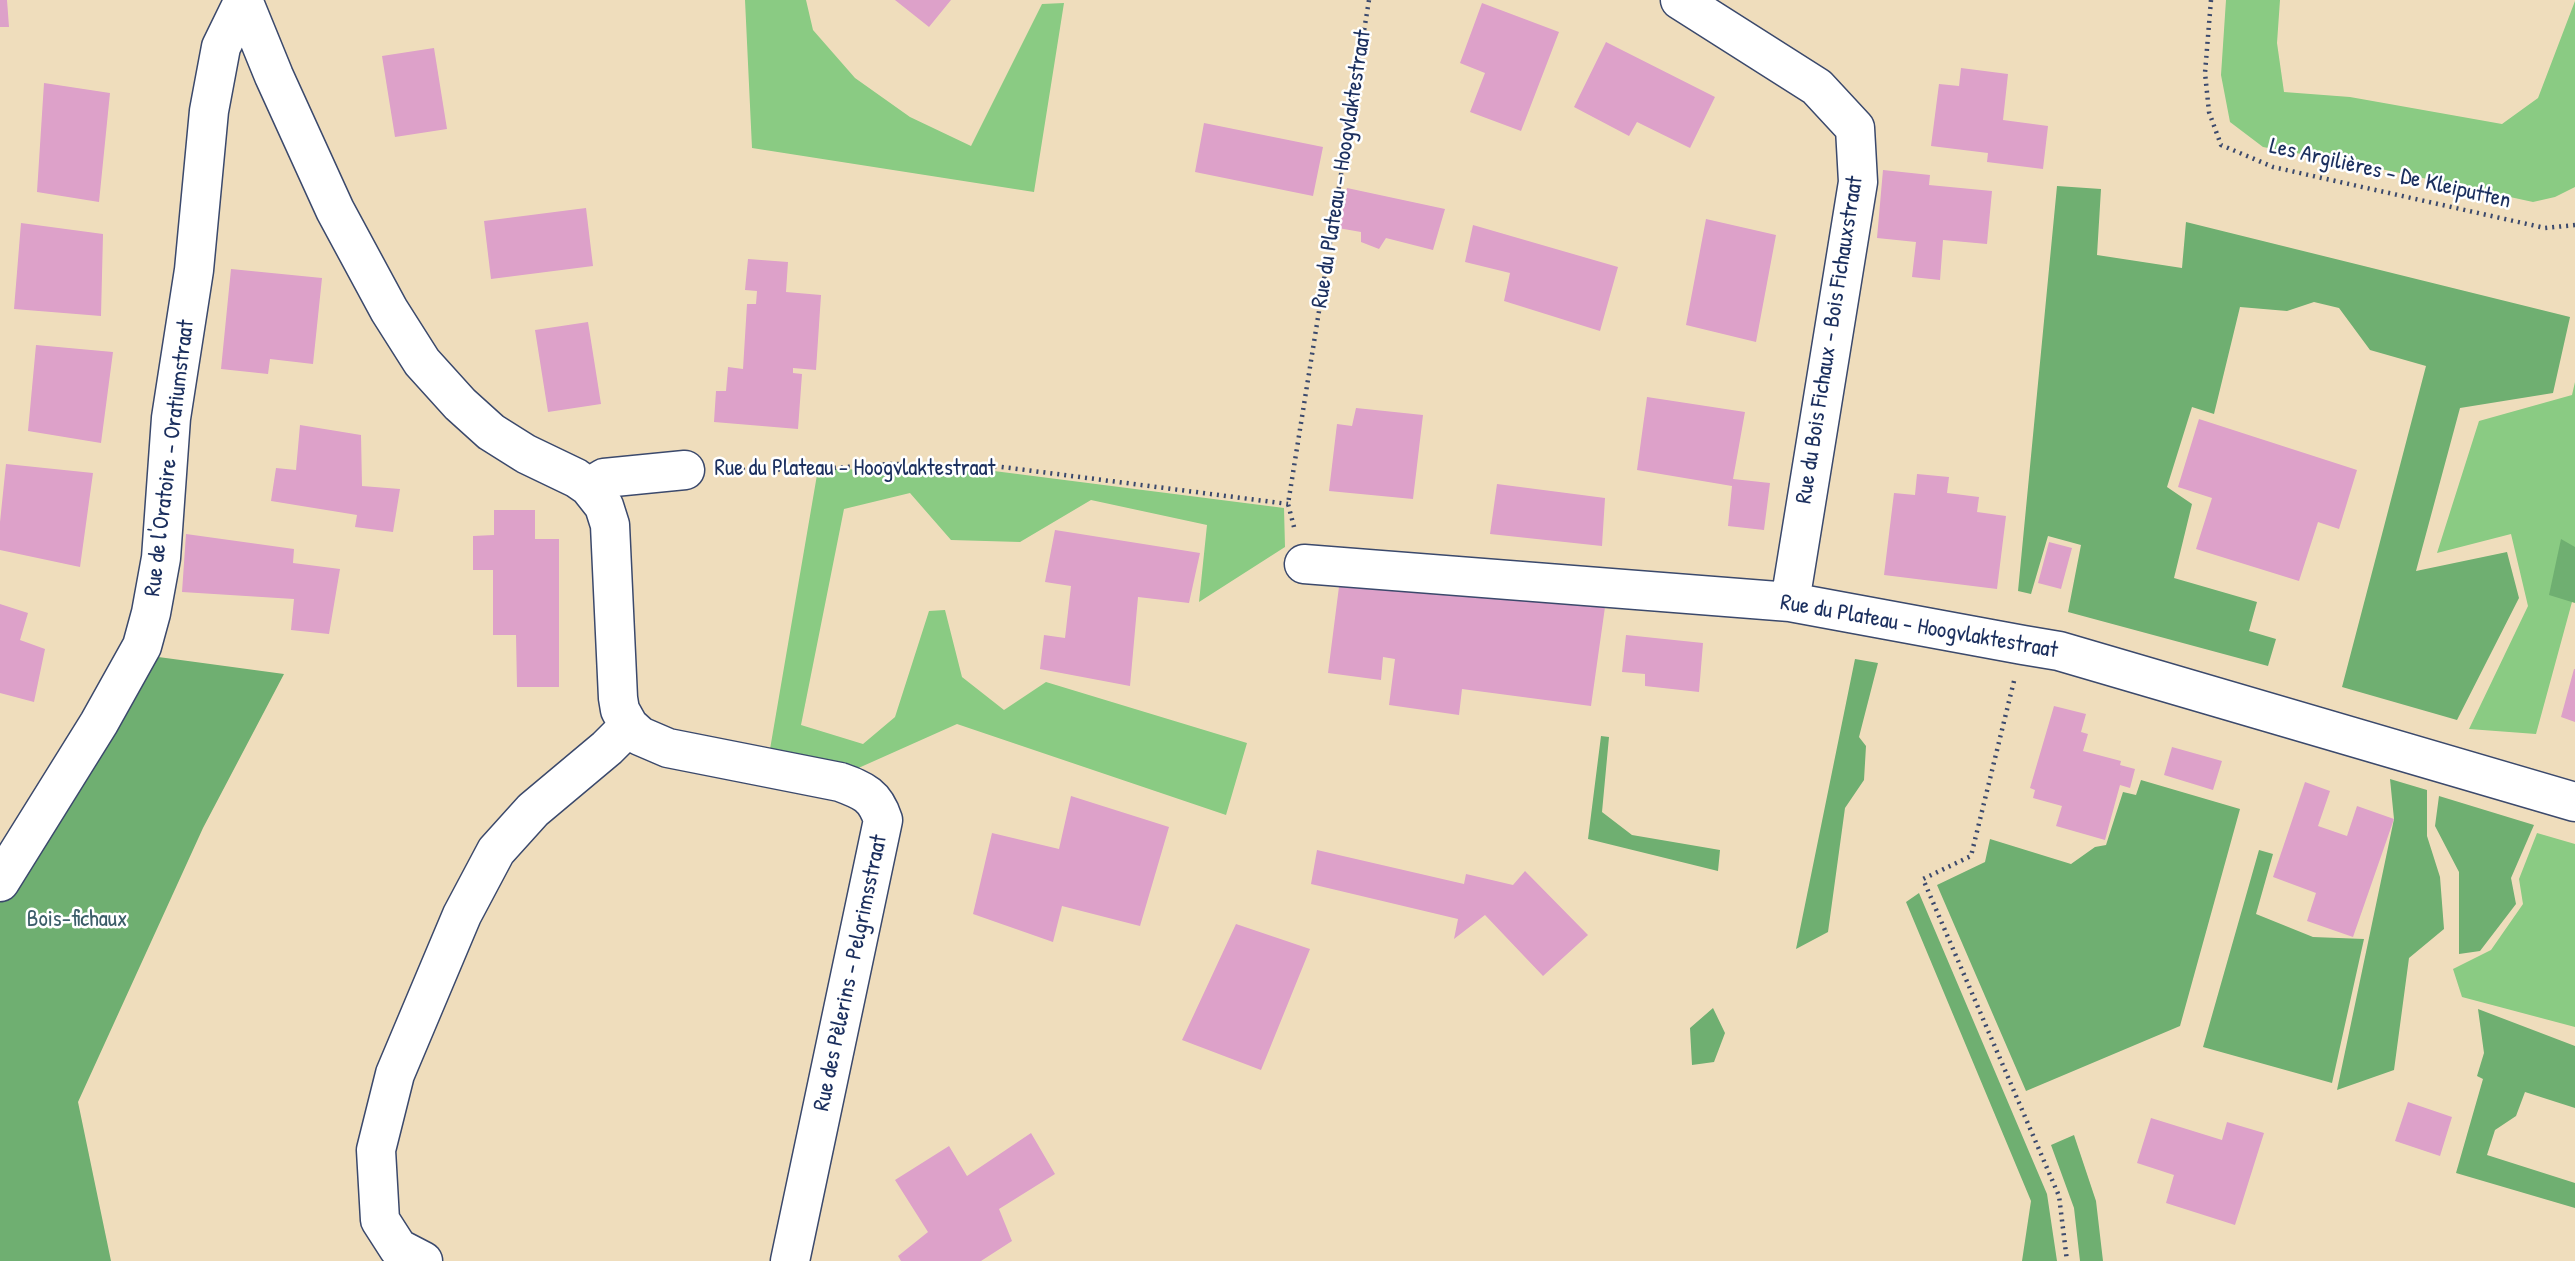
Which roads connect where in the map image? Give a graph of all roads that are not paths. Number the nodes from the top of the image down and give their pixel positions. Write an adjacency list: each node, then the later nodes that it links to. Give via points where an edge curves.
1 (244, 0): 4 (street, via 335,210 422,362 491,432); 9 (street, Rue de l'Oratoire - Oratiumstraat, via 221,47 209,111 194,270 172,418 161,558 142,646)
2 (1680, 0): 6 (street, Rue du Bois Fichaux - Bois Fichauxstraat, via 1817,87 1855,128 1858,182)
3 (685, 470): 4 (street, Rue du Plateau - Hoogvlaktestraat, via 604,478)
4 (589, 487): 7 (street, via 604,506 610,526 618,698)
5 (1304, 564): 6 (street, Rue du Plateau - Hoogvlaktestraat)
6 (1790, 602): 8 (street, Rue du Plateau - Hoogvlaktestraat, via 2059,652)
7 (629, 726): 10 (street, via 533,810 496,851 462,915 395,1074 376,1150 380,1220 398,1248); 11 (street, Rue des Pèlerins - Pelgrimsstraat, via 668,748 862,790 878,804 883,820)
8 (2575, 802)
9 (0, 882)
10 (423, 1261)
11 (790, 1261)

